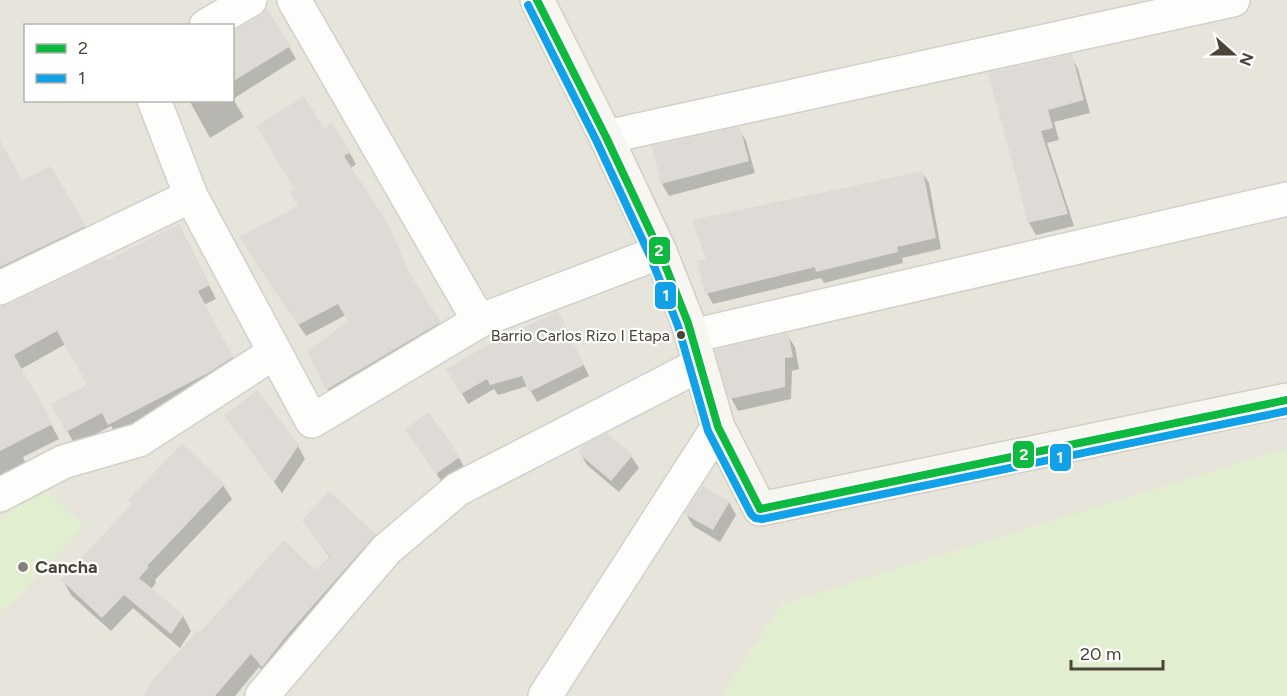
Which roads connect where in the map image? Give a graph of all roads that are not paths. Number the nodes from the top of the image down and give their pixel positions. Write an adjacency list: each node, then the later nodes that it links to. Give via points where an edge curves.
1 (249, 0): 5 (street)
2 (294, 0): 12 (street)
3 (537, 0): 7 (street)
4 (1233, 0): 7 (street)
5 (209, 24)
6 (155, 102): 8 (street)
7 (606, 137): 10 (street)
8 (191, 196): 11 (street); 14 (street)
9 (1287, 199): 13 (street)
10 (660, 252): 12 (street); 13 (street)
11 (0, 288)
12 (479, 321): 14 (street, via 312,421)
13 (696, 351): 16 (street); 18 (street, via 458,489 386,550)
14 (275, 352): 17 (street, via 139,440 63,462)
15 (1287, 400): 16 (street, via 760,510)
16 (718, 427): 19 (street)
17 (0, 495)
18 (262, 696)
19 (545, 696)

